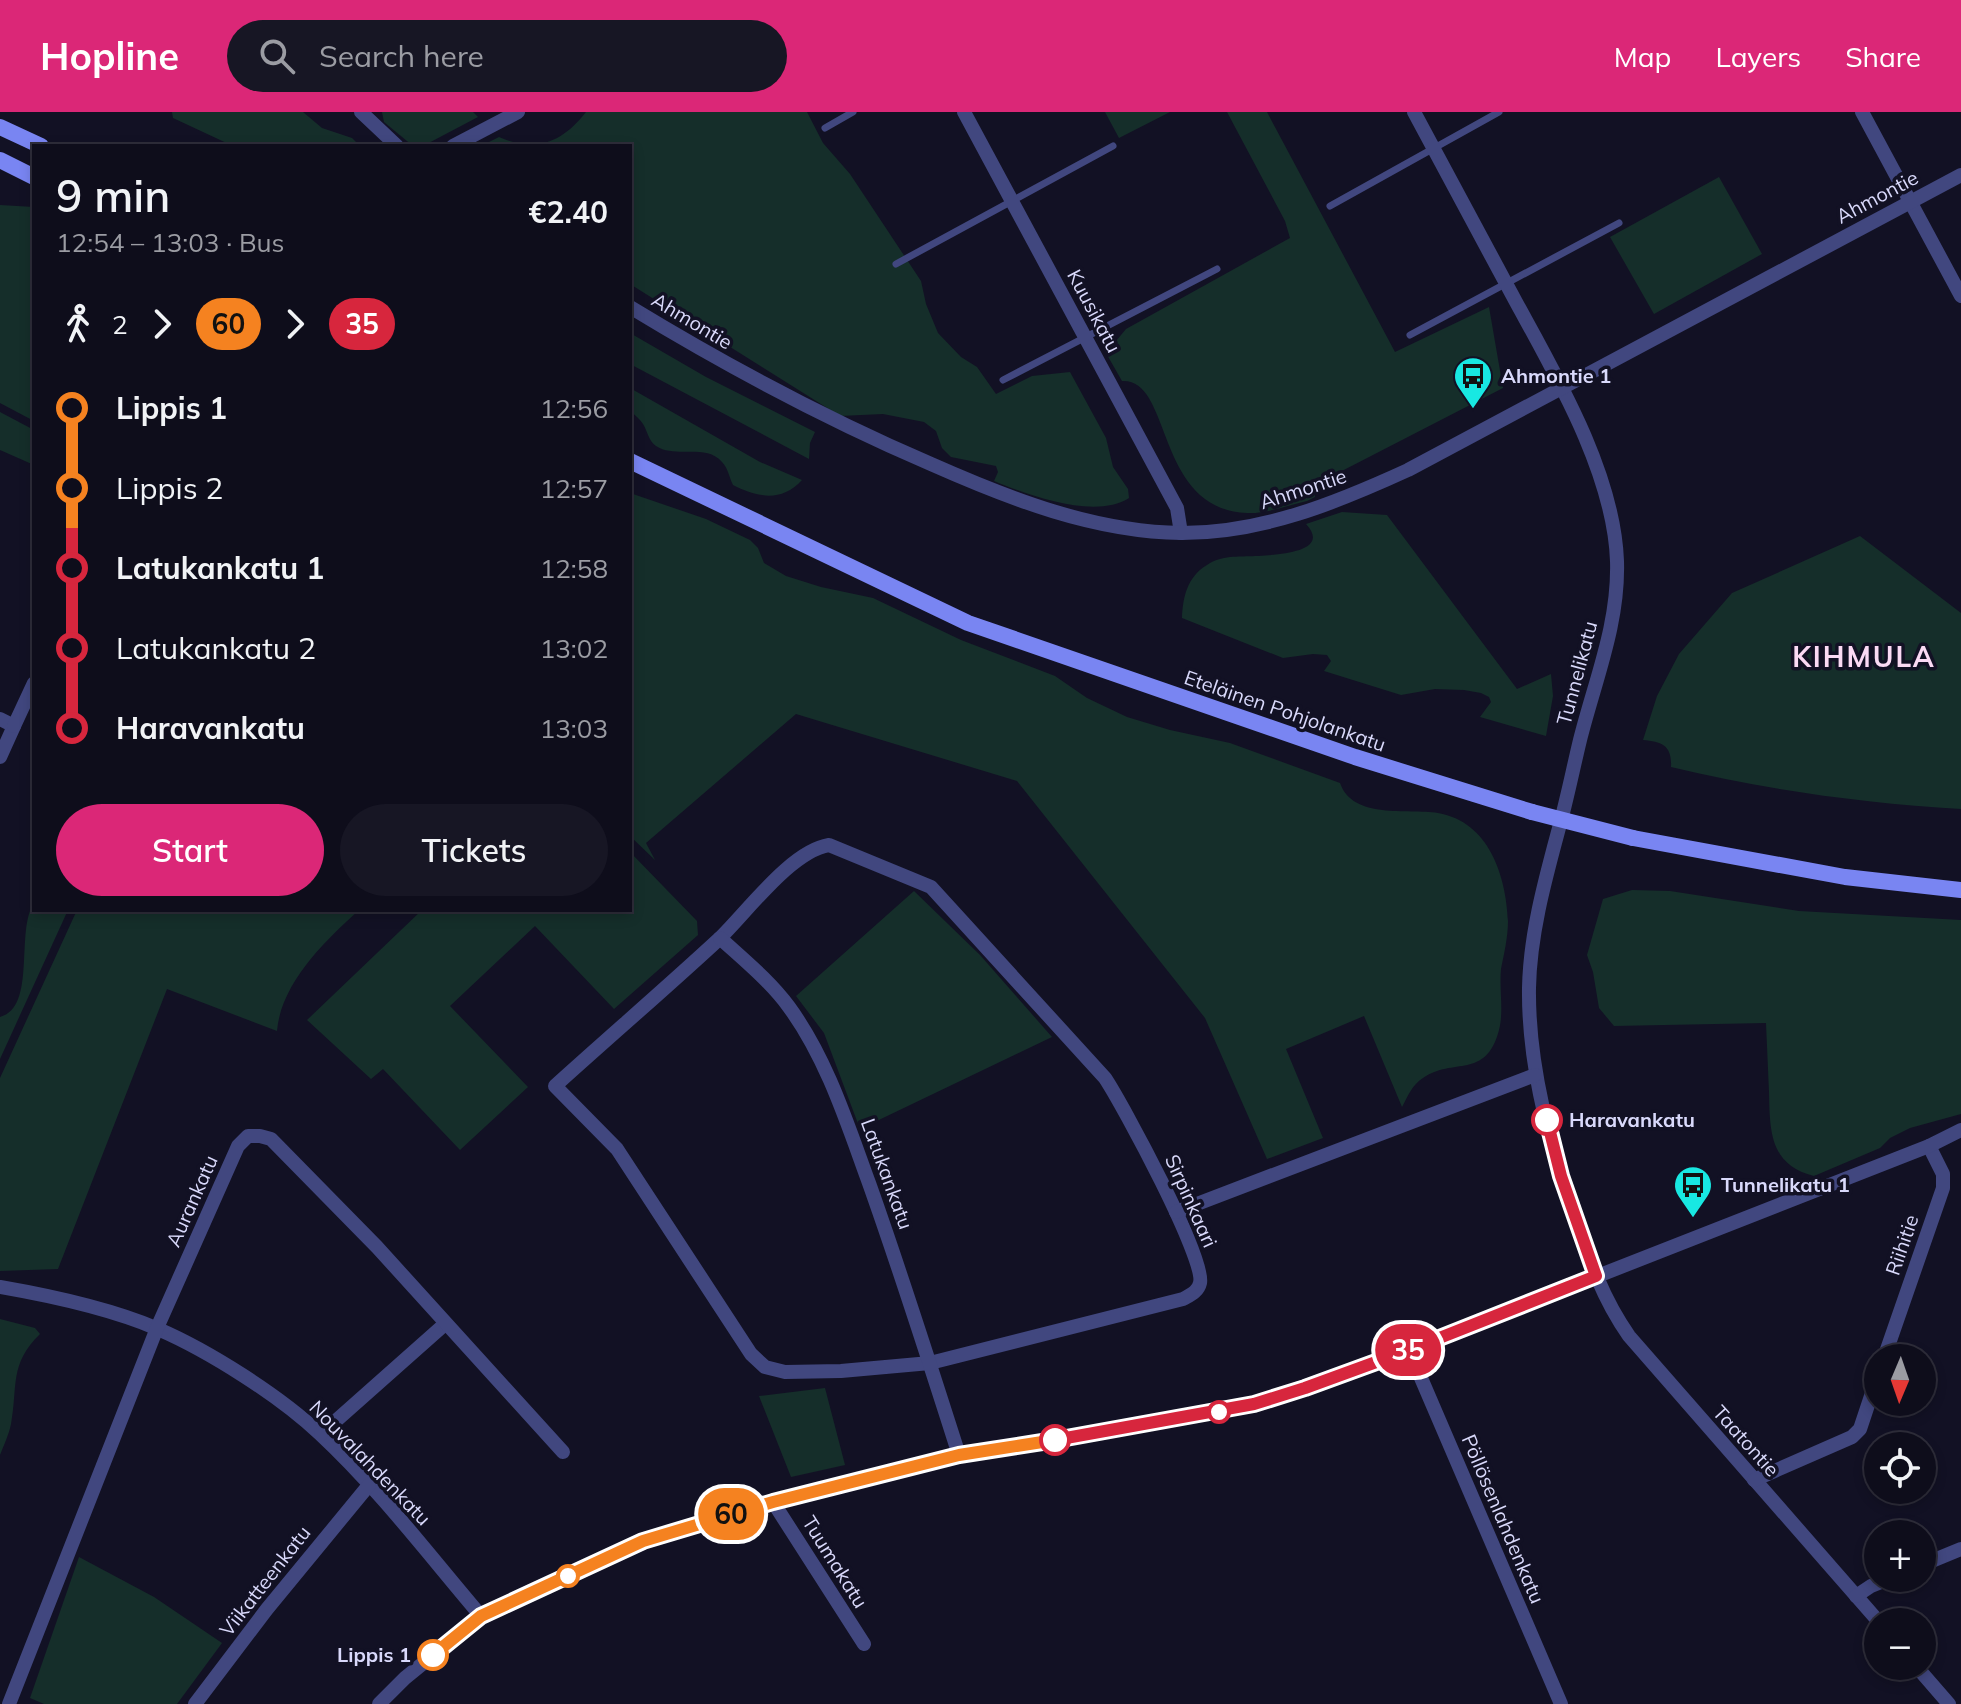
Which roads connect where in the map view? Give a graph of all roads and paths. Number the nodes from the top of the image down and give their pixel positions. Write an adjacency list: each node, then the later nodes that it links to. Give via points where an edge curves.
1 (361, 112): 11 (street)
2 (518, 112): 12 (street)
3 (853, 112): 9 (lane)
4 (964, 112): 18 (street, Kuusikatu)
5 (1414, 112): 14 (street, Tunnelikatu)
6 (1499, 112): 14 (lane)
7 (1862, 112): 19 (street)
8 (0, 127): 10 (main road)
9 (825, 128)
10 (37, 144)
11 (395, 144)
12 (457, 144)
13 (1113, 146): 18 (lane)
14 (1433, 147): 20 (lane); 24 (street, Tunnelikatu)
15 (0, 160): 17 (main road)
16 (1961, 175): 19 (street, Ahmontie)
17 (32, 176)
18 (1012, 202): 22 (lane); 28 (street, Kuusikatu)
19 (1910, 202): 25 (street); 30 (street, Ahmontie)
20 (1330, 206)
21 (1619, 223): 24 (lane)
22 (896, 264)
23 (1217, 269): 28 (lane)
24 (1507, 284): 27 (lane); 30 (street, Tunnelikatu)
25 (1961, 296)
26 (632, 308): 32 (street, Ahmontie, via 854,431 1006,497 1092,521)
27 (1410, 335)
28 (1086, 337): 29 (lane); 32 (street, Kuusikatu, via 1177,508)
29 (1003, 380)
30 (1562, 387): 32 (street, Ahmontie, via 1408,470 1327,505 1262,524); 39 (street, Tunnelikatu, via 1606,495 1615,538 1616,596 1611,633 1539,904 1529,988)
31 (632, 462): 37 (main road, Eteläinen Pohjolankatu, bridge, via 968,623 1355,757 1633,838 1845,877)
32 (1181, 533)
33 (32, 687): 35 (street)
34 (0, 719): 35 (street)
35 (14, 726): 36 (street)
36 (0, 757)
37 (1961, 890)
38 (720, 938): 42 (street, Sirpinkaari, via 816,847 849,851 931,887 1105,1078); 49 (street, Latukankatu, via 768,982 818,1054); 49 (street, Sirpinkaari, via 555,1086 617,1149 751,1354 765,1367 841,1371)
39 (1535, 1075): 42 (street); 43 (street, Tunnelikatu, via 1561,1176)
40 (1961, 1130): 41 (street)
41 (1929, 1146): 43 (street); 47 (street, Riihitie, via 1943,1174 1943,1188)
42 (1176, 1212): 49 (street, Sirpinkaari, via 1201,1281 1183,1299)
43 (1596, 1276): 48 (street); 54 (street, Taatontie, via 1629,1336)
44 (0, 1287): 46 (street, Nouvalahdenkatu)
45 (445, 1324): 46 (street, Aurankatu, via 271,1139 248,1136 238,1146); 51 (street); 52 (street, Aurankatu)
46 (157, 1328): 51 (street, Nouvalahdenkatu, via 203,1352); 65 (street, Aurankatu)
47 (1889, 1344)
48 (1409, 1350): 53 (street, via 1254,1404); 68 (street, Pöllösenlahdenkatu)
49 (930, 1363): 53 (street, Latukankatu)
50 (1864, 1416): 54 (street, via 1852,1437)
51 (321, 1434): 55 (street, Nouvalahdenkatu)
52 (563, 1452)
53 (959, 1455): 56 (street)
54 (1754, 1480): 60 (street, Taatontie)
55 (369, 1485): 62 (street, Nouvalahdenkatu); 66 (street, Viikatteenkatu)
56 (773, 1502): 62 (street, via 643,1541); 63 (street, Tuumakatu)
57 (1961, 1549): 58 (street)
58 (1936, 1559)
59 (1864, 1591): 60 (street)
60 (1856, 1596): 61 (street, Taatontie)
61 (1867, 1608)
62 (481, 1616): 67 (street)
63 (864, 1644)
64 (1928, 1680): 69 (street)
65 (9, 1704)
66 (195, 1704)
67 (379, 1704)
68 (1561, 1704)
69 (1949, 1704)

